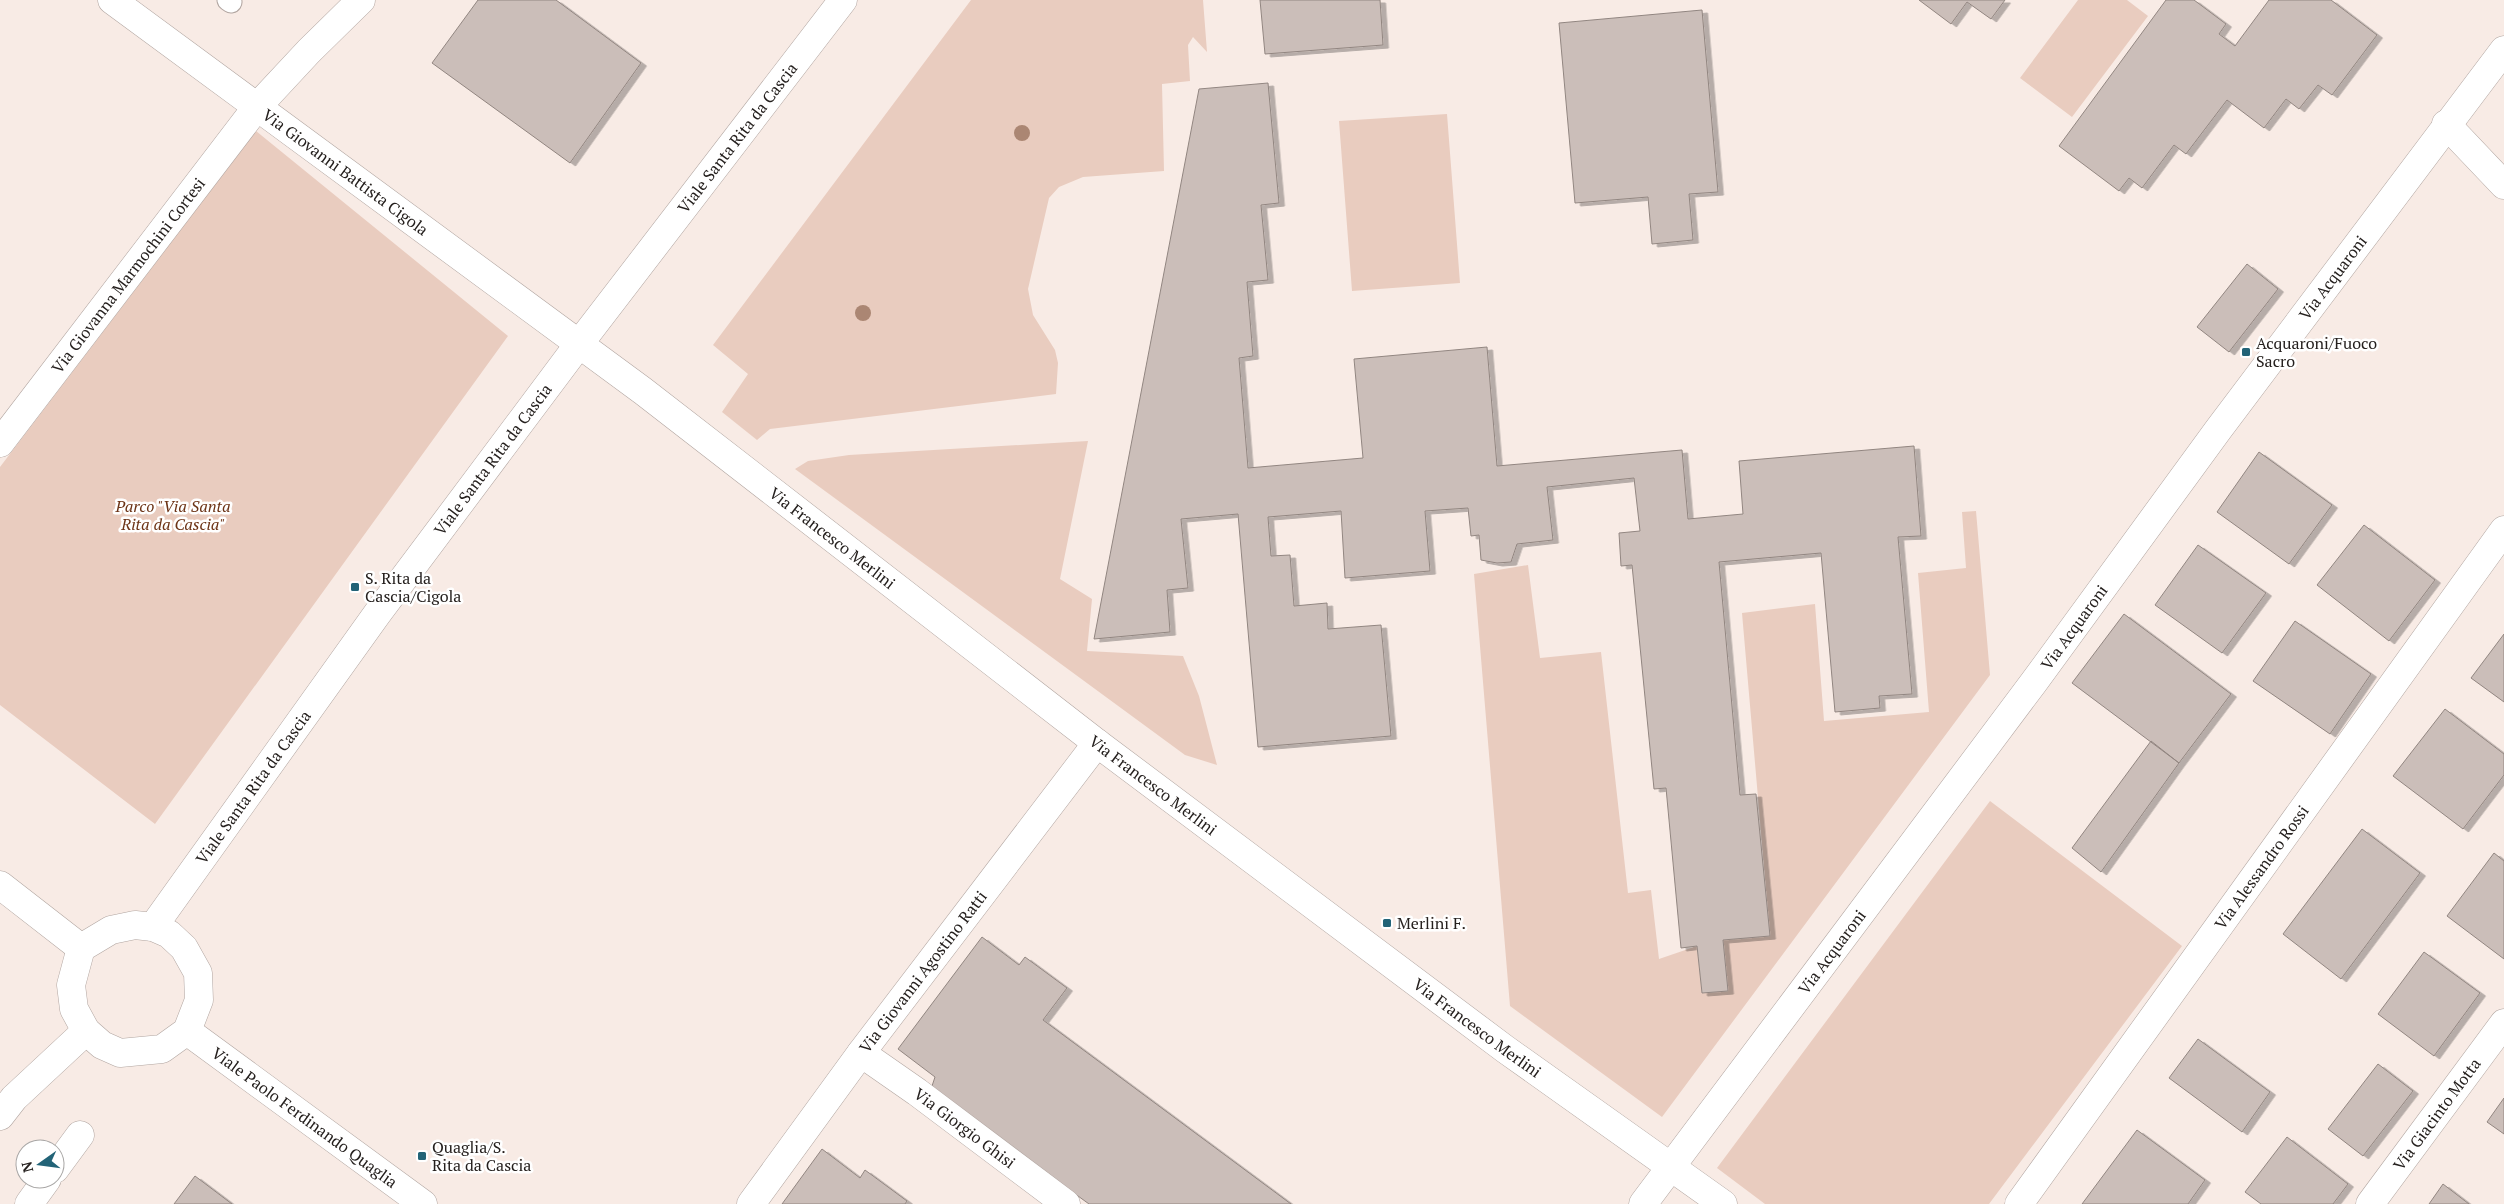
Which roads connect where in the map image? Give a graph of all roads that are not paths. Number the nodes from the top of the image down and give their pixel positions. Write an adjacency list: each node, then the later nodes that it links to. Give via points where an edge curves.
1 (112, 0): 5 (street, Via Giovanni Battista Cigola)
2 (361, 0): 5 (street, Via Giovanna Marmochini Cortesi)
3 (843, 0): 8 (street, Viale Santa Rita da Cascia)
4 (2504, 50): 6 (street, Via Acquaroni)
5 (256, 108): 8 (street, Via Giovanni Battista Cigola); 10 (street, Via Giovanna Marmochini Cortesi)
6 (2446, 124): 7 (street); 23 (street, Via Acquaroni)
7 (2504, 185)
8 (579, 344): 9 (street, Via Giovanni Battista Cigola); 14 (street, Viale Santa Rita da Cascia, via 376,614)
9 (643, 391): 12 (street, Via Francesco Merlini)
10 (0, 443)
11 (2504, 530): 31 (street, Via Alessandro Rossi)
12 (1098, 744): 19 (street, Via Giovanni Agostino Ratti); 23 (street, Via Francesco Merlini, via 1505,1049)
13 (0, 885): 15 (street)
14 (153, 927): 15 (street, via 135,925 111,930); 18 (street, via 168,934 184,948 198,973 199,1000)
15 (81, 948): 17 (street, via 72,984 74,1009)
16 (2504, 1023): 32 (street, Via Giacinto Motta)
17 (86, 1031): 18 (street, via 102,1045 120,1052 162,1049); 20 (street, via 14,1098)
18 (187, 1031): 26 (street, Viale Paolo Ferdinando Quaglia)
19 (861, 1053): 27 (street, Via Giovanni Agostino Ratti); 28 (street, Via Giorgio Ghisi)
20 (0, 1116)
21 (80, 1135): 22 (street)
22 (65, 1155)
23 (1671, 1167): 29 (street, Via Acquaroni); 30 (street, Via Francesco Merlini)
24 (40, 1189): 25 (street)
25 (29, 1204)
26 (422, 1204)
27 (751, 1204)
28 (1066, 1204)
29 (1643, 1204)
30 (1723, 1204)
31 (2019, 1204)
32 (2370, 1204)

